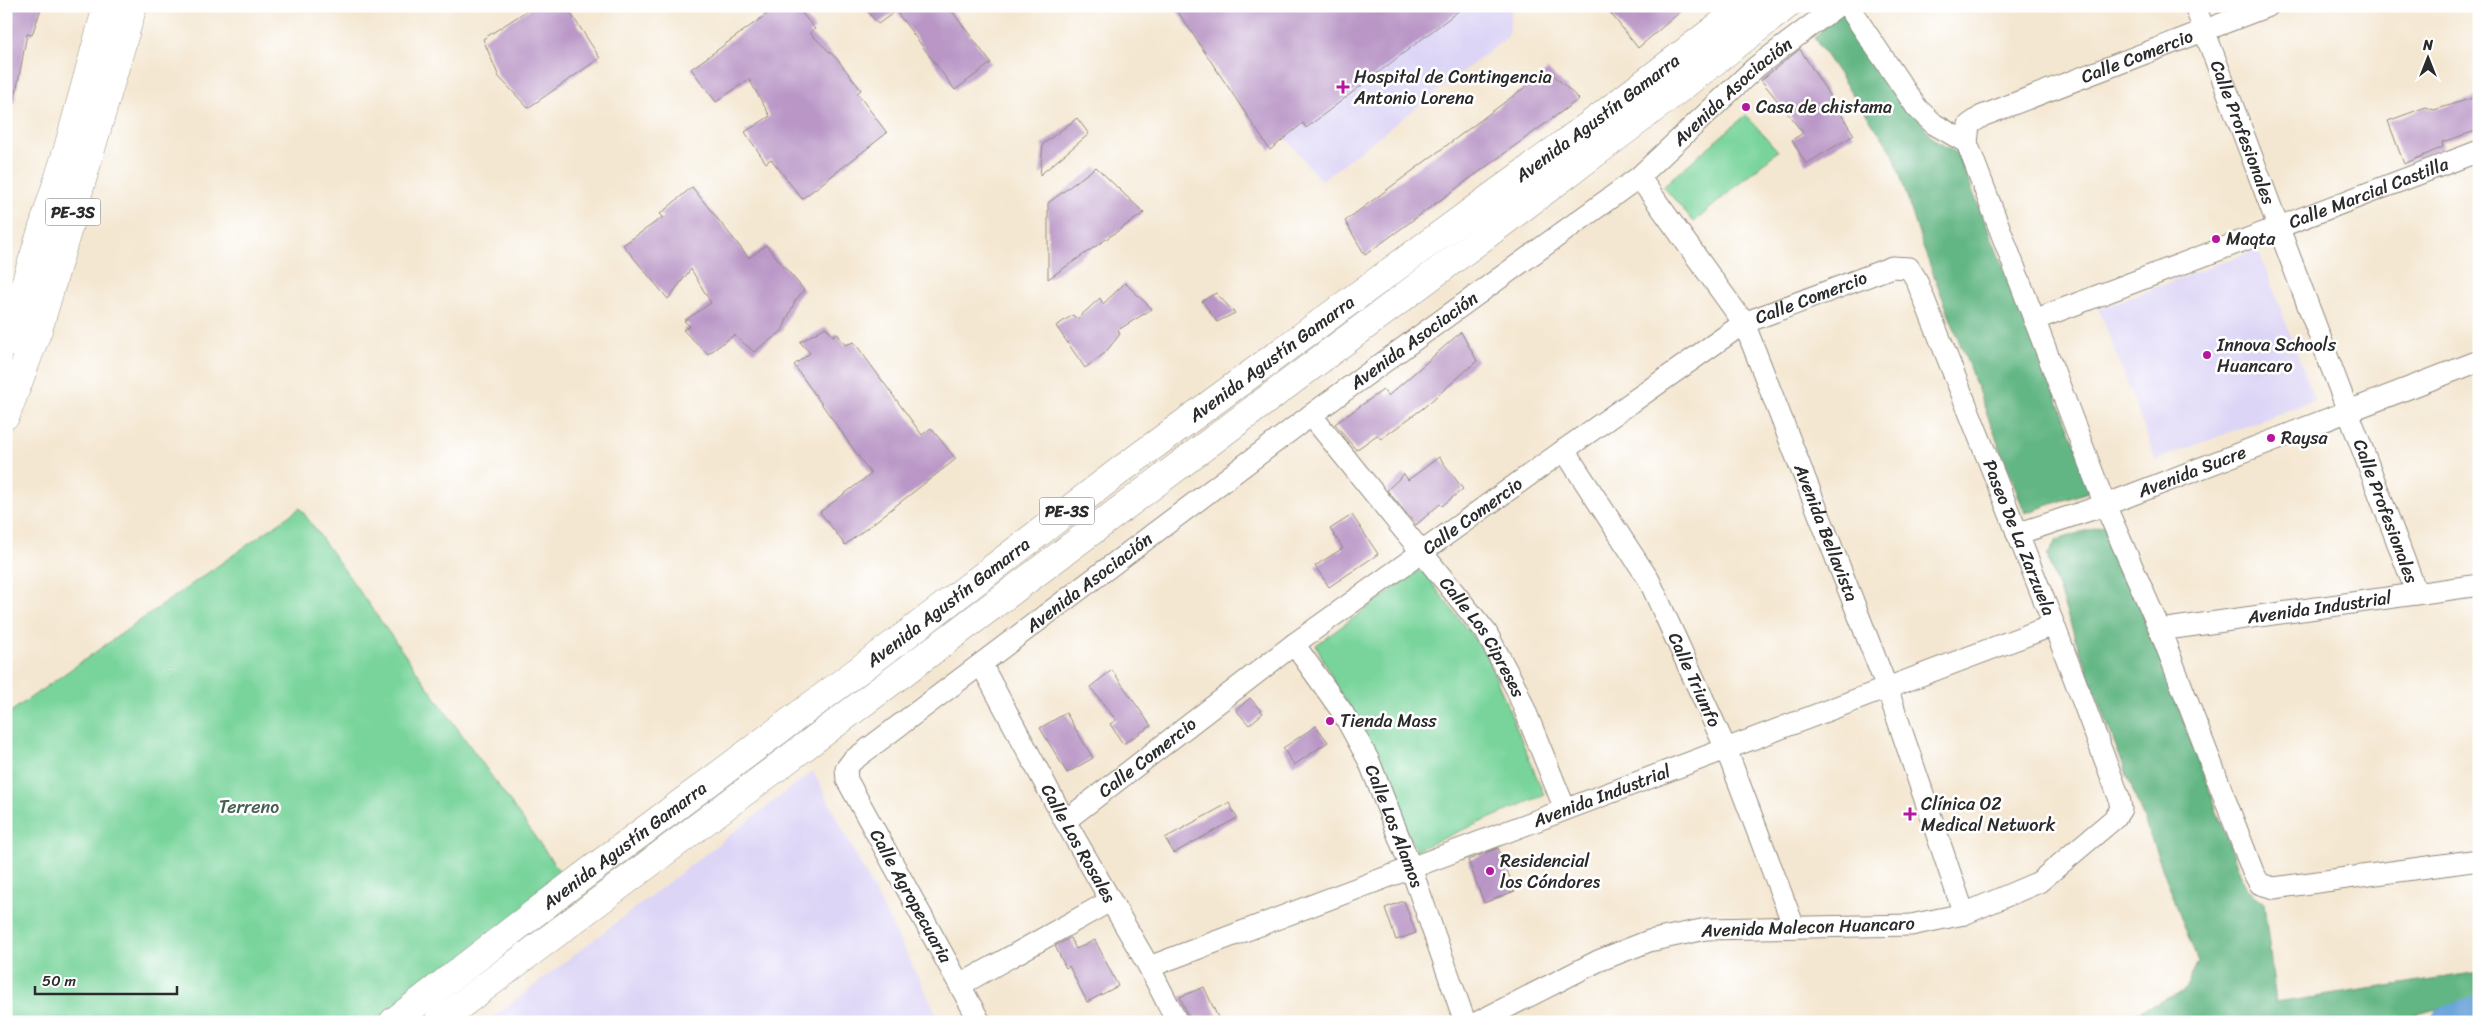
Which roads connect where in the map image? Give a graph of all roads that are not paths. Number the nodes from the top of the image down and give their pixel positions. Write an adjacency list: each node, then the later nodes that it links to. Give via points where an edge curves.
1 (107, 6): 18 (highway, PE-3S, via 68,148)
2 (133, 6): 17 (highway, PE-3S)
3 (1786, 6): 8 (highway, Avenida Agustín Gamarra / PE-3S)
4 (1836, 6): 12 (street, Avenida Asociación, via 1756,67)
5 (1848, 6): 10 (street, via 1917,108 1934,124)
6 (2195, 6): 9 (street, Calle Profesionales)
7 (2268, 6): 9 (street, Calle Comercio)
8 (1752, 12): 25 (highway, Avenida Agustín Gamarra / PE-3S, via 1600,117); 26 (highway, Avenida Agustín Gamarra / PE-3S, via 1630,127)
9 (2204, 31): 10 (street, Calle Comercio, via 1982,116 1968,125); 13 (street, Calle Profesionales)
10 (1967, 143): 15 (street)
11 (2479, 151): 13 (street, Calle Marcial Castilla)
12 (1639, 177): 16 (street, Avenida Bellavista); 22 (street, Avenida Asociación)
13 (2279, 227): 15 (street, Calle Marcial Castilla); 20 (street, Calle Profesionales)
14 (1909, 268): 16 (street, Calle Comercio, via 1892,267); 27 (street, Paseo De La Zarzuela, via 1916,278)
15 (2034, 320): 24 (street)
16 (1744, 323): 23 (street, Calle Comercio); 35 (street, Avenida Bellavista)
17 (39, 327): 18 (street); 21 (highway, PE-3S)
18 (8, 336)
19 (2479, 361): 20 (street, Avenida Sucre)
20 (2348, 409): 24 (street, Avenida Sucre); 30 (street, Calle Profesionales)
21 (6, 415)
22 (1311, 415): 28 (street, Calle Los Cipreses); 34 (street, Avenida Asociación)
23 (1564, 450): 28 (street, Calle Comercio); 36 (street, Calle Triunfo, via 1650,580)
24 (2105, 505): 27 (street, Avenida Sucre); 32 (street)
25 (1070, 508): 26 (highway); 48 (highway, Avenida Agustín Gamarra / PE-3S)
26 (1090, 532): 49 (highway, Avenida Agustín Gamarra / PE-3S)
27 (2017, 534): 31 (street, Paseo De La Zarzuela)
28 (1423, 551): 33 (street, Calle Comercio); 39 (street, Calle Los Cipreses, via 1486,632 1516,688)
29 (2479, 585): 30 (street, Avenida Industrial)
30 (2417, 594): 32 (street, Avenida Industrial)
31 (2054, 625): 35 (street, Avenida Industrial); 38 (street, Paseo De La Zarzuela)
32 (2160, 630): 41 (street, via 2260,884 2274,888)
33 (1294, 644): 40 (street, Calle Comercio); 42 (street, Calle Los Alamos, via 1342,713 1370,761)
34 (981, 664): 37 (street, Avenida Asociación, via 852,761); 40 (street, Calle Los Rosales)
35 (1887, 688): 36 (street, Avenida Industrial); 44 (street, Avenida Bellavista)
36 (1726, 749): 39 (street, Avenida Industrial); 45 (street, Calle Triunfo)
37 (846, 769): 47 (street, Calle Agropecuaria, via 847,780)
38 (2121, 809): 44 (street, Avenida Malecon Huancaro, via 2115,818 2040,882)
39 (1565, 810): 42 (street, Avenida Industrial)
40 (1065, 820): 43 (street, Calle Los Rosales)
41 (2479, 860)
42 (1411, 868): 46 (street, Avenida Industrial); 52 (street, Calle Los Alamos)
43 (1110, 901): 46 (street, Calle Los Rosales); 47 (street)
44 (1964, 914): 45 (street, Avenida Malecon Huancaro, via 1911,925)
45 (1794, 927): 53 (street, Avenida Malecon Huancaro, via 1706,929 1648,942 1598,961)
46 (1149, 967): 51 (street, Calle Los Rosales)
47 (960, 985): 50 (street, Calle Agropecuaria)
48 (393, 1022)
49 (438, 1022)
50 (980, 1022)
51 (1177, 1022)
52 (1466, 1022)
53 (1478, 1022)

